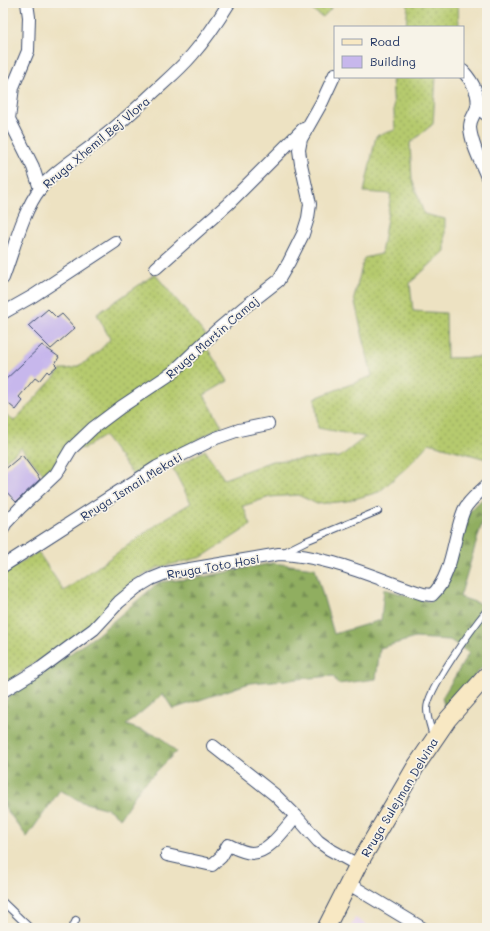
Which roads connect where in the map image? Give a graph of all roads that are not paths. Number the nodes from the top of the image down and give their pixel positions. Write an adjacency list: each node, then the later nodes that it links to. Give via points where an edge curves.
1 (27, 3): 4 (street)
2 (37, 3): 4 (street)
3 (229, 3): 12 (street, Rruga Xhemil Bej Vlora, via 192,55 120,124 56,173)
4 (29, 17): 9 (street, via 28,51 13,87)
5 (464, 72): 7 (street, via 472,82 477,96)
6 (334, 76): 10 (street, Rruga Martin Camaj)
7 (477, 108): 8 (street); 11 (street, via 471,118 470,128)
8 (487, 116)
9 (6, 119): 12 (street, via 33,167)
10 (313, 120): 14 (street, via 228,204); 20 (street, Rruga Martin Camaj, via 301,139 299,150 310,204 308,218 293,255 278,281 222,326 172,373 93,428 71,449 56,474 20,508)
11 (487, 177)
12 (40, 189): 15 (street, Rruga Xhemil Bej Vlora, via 26,215)
13 (115, 242): 16 (street)
14 (156, 268)
15 (3, 278)
16 (3, 313)
17 (268, 424): 22 (street, Rruga Ismail Mekati, via 216,438 170,460)
18 (487, 485): 21 (street, Rruga Toto Hosi, via 464,509 446,573 438,590 432,595 298,554)
19 (378, 511): 21 (lane)
20 (3, 529)
21 (279, 554): 25 (street, Rruga Toto Hosi, via 166,573 151,579 119,602 94,629 42,668)
22 (4, 563)
23 (487, 610): 26 (lane, via 466,637 430,696 427,709)
24 (487, 675): 26 (main road, Rruga Sulejman Delvina)
25 (3, 691)
26 (433, 739): 30 (main road, Rruga Sulejman Delvina)
27 (213, 746): 28 (street, via 275,795)
28 (296, 816): 29 (street, via 268,848 260,852 250,853 228,845 221,857 212,865); 30 (street, via 329,850)
29 (167, 855)
30 (358, 865): 31 (main road, Rruga Sulejman Delvina)
31 (349, 884): 36 (main road, Rruga Sulejman Delvina); 37 (street)
32 (3, 902): 34 (lane)
33 (76, 920): 35 (lane)
34 (30, 928)
35 (72, 928)
36 (326, 928)
37 (422, 928)

